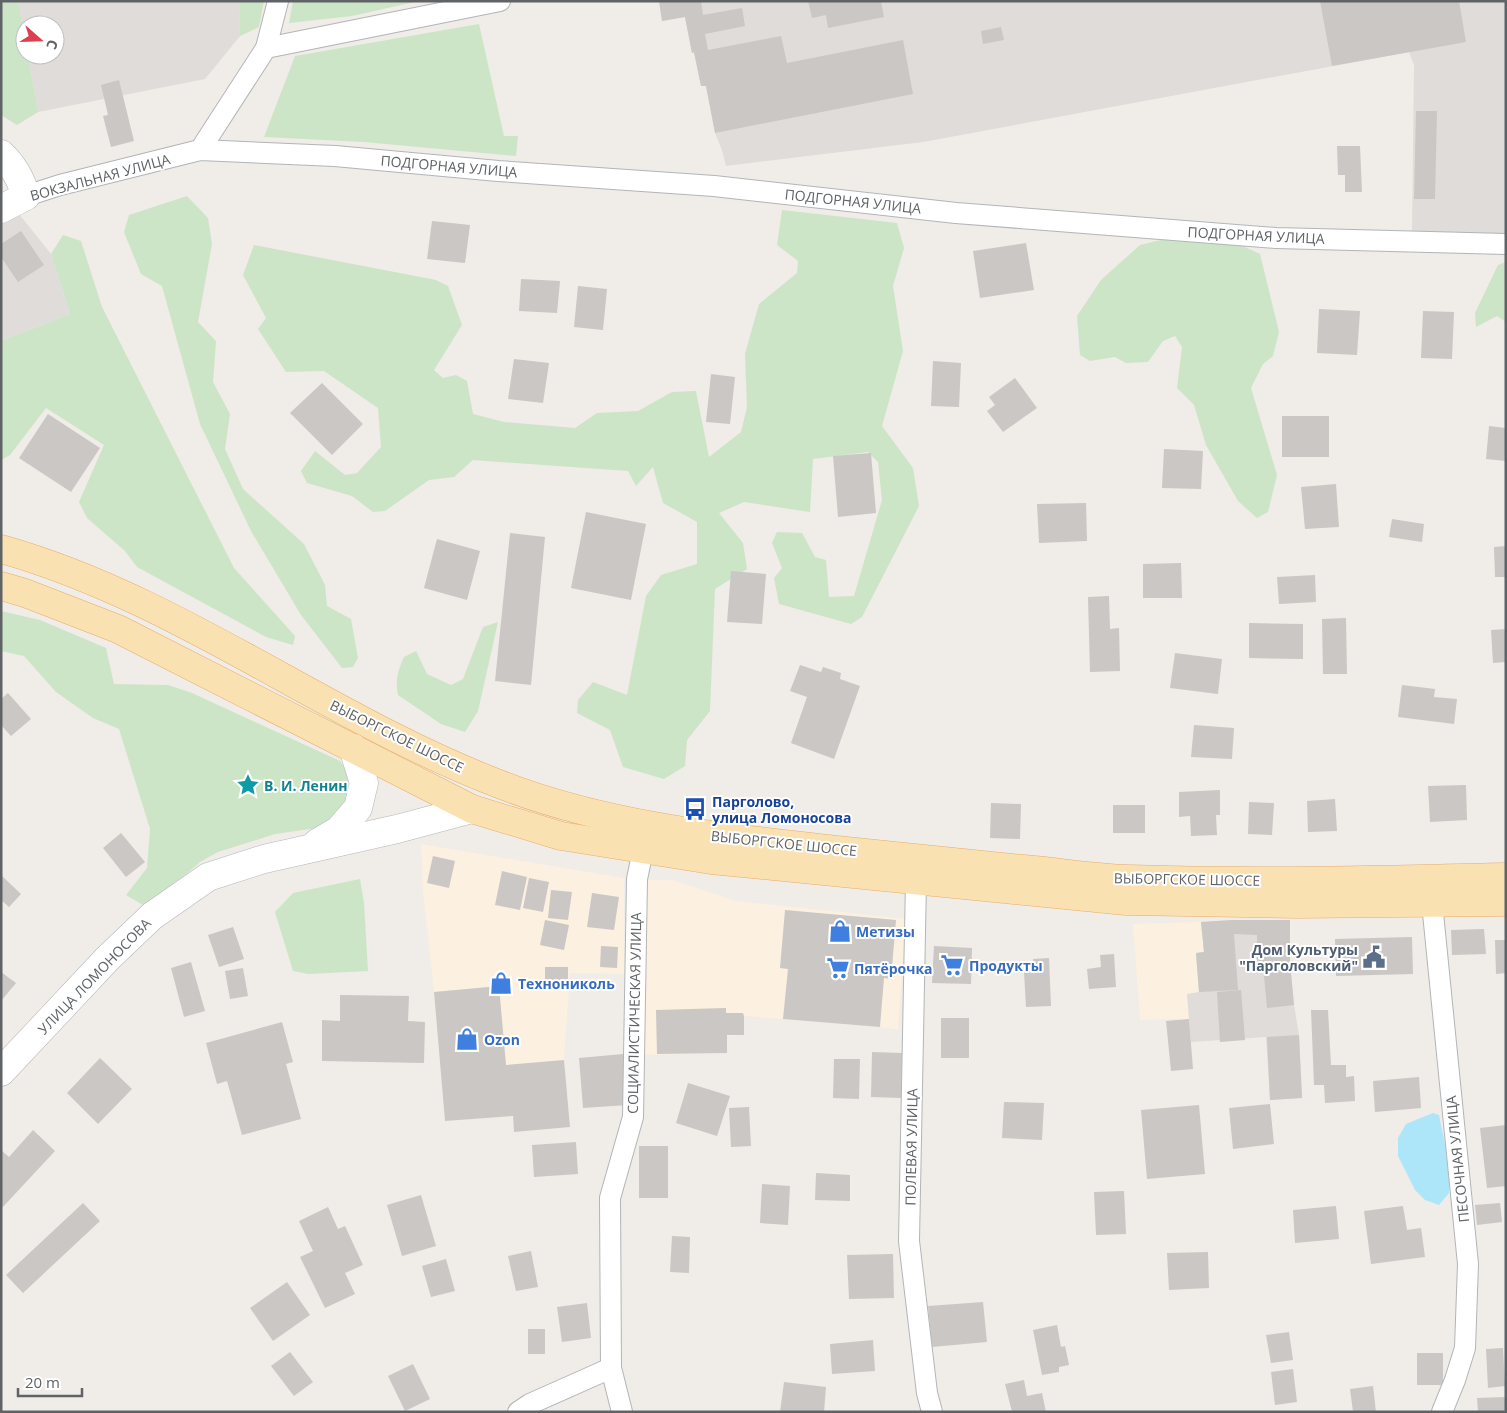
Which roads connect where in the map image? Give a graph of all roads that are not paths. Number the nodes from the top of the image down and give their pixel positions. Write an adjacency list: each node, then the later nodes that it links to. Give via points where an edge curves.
1 (278, 1): 3 (street)
2 (500, 1): 3 (street)
3 (266, 48): 4 (street)
4 (200, 150): 6 (street, ВОКЗАЛЬНАЯ УЛИЦА); 8 (street, ПОДГОРНАЯ УЛИЦА, via 335,156 714,186 956,213 1276,238)
5 (1, 154): 6 (street, via 21,180)
6 (26, 196): 7 (street, ВОКЗАЛЬНАЯ УЛИЦА)
7 (1, 209)
8 (1506, 244)
9 (1, 549): 15 (main road, ВЫБОРГСКОЕ ШОССЕ, via 38,559 135,599 445,762 569,808 715,836 1123,879)
10 (1, 586): 11 (main road, ВЫБОРГСКОЕ ШОССЕ, via 25,592 118,629)
11 (353, 748): 12 (main road, ВЫБОРГСКОЕ ШОССЕ); 14 (street, УЛИЦА ЛОМОНОСОВА, via 364,783 358,808 339,830)
12 (472, 809): 13 (main road, ВЫБОРГСКОЕ ШОССЕ, via 561,836); 14 (street, УЛИЦА ЛОМОНОСОВА)
13 (643, 850): 16 (main road, ВЫБОРГСКОЕ ШОССЕ, via 735,863); 20 (street, СОЦИАЛИСТИЧЕСКАЯ УЛИЦА, via 637,879 633,1118 610,1198)
14 (306, 851): 19 (street, УЛИЦА ЛОМОНОСОВА, via 208,877 152,916)
15 (1506, 878)
16 (916, 881): 18 (main road, ВЫБОРГСКОЕ ШОССЕ, via 1126,901); 23 (street, ПОЛЕВАЯ УЛИЦА, via 909,1241)
17 (1506, 902): 18 (main road, ВЫБОРГСКОЕ ШОССЕ)
18 (1432, 903): 24 (street, ПЕСОЧНАЯ УЛИЦА, via 1468,1264 1465,1348)
19 (1, 1072)
20 (611, 1368): 21 (street); 22 (street, СОЦИАЛИСТИЧЕСКАЯ УЛИЦА)
21 (518, 1412)
22 (622, 1412)
23 (932, 1412)
24 (1442, 1412)

